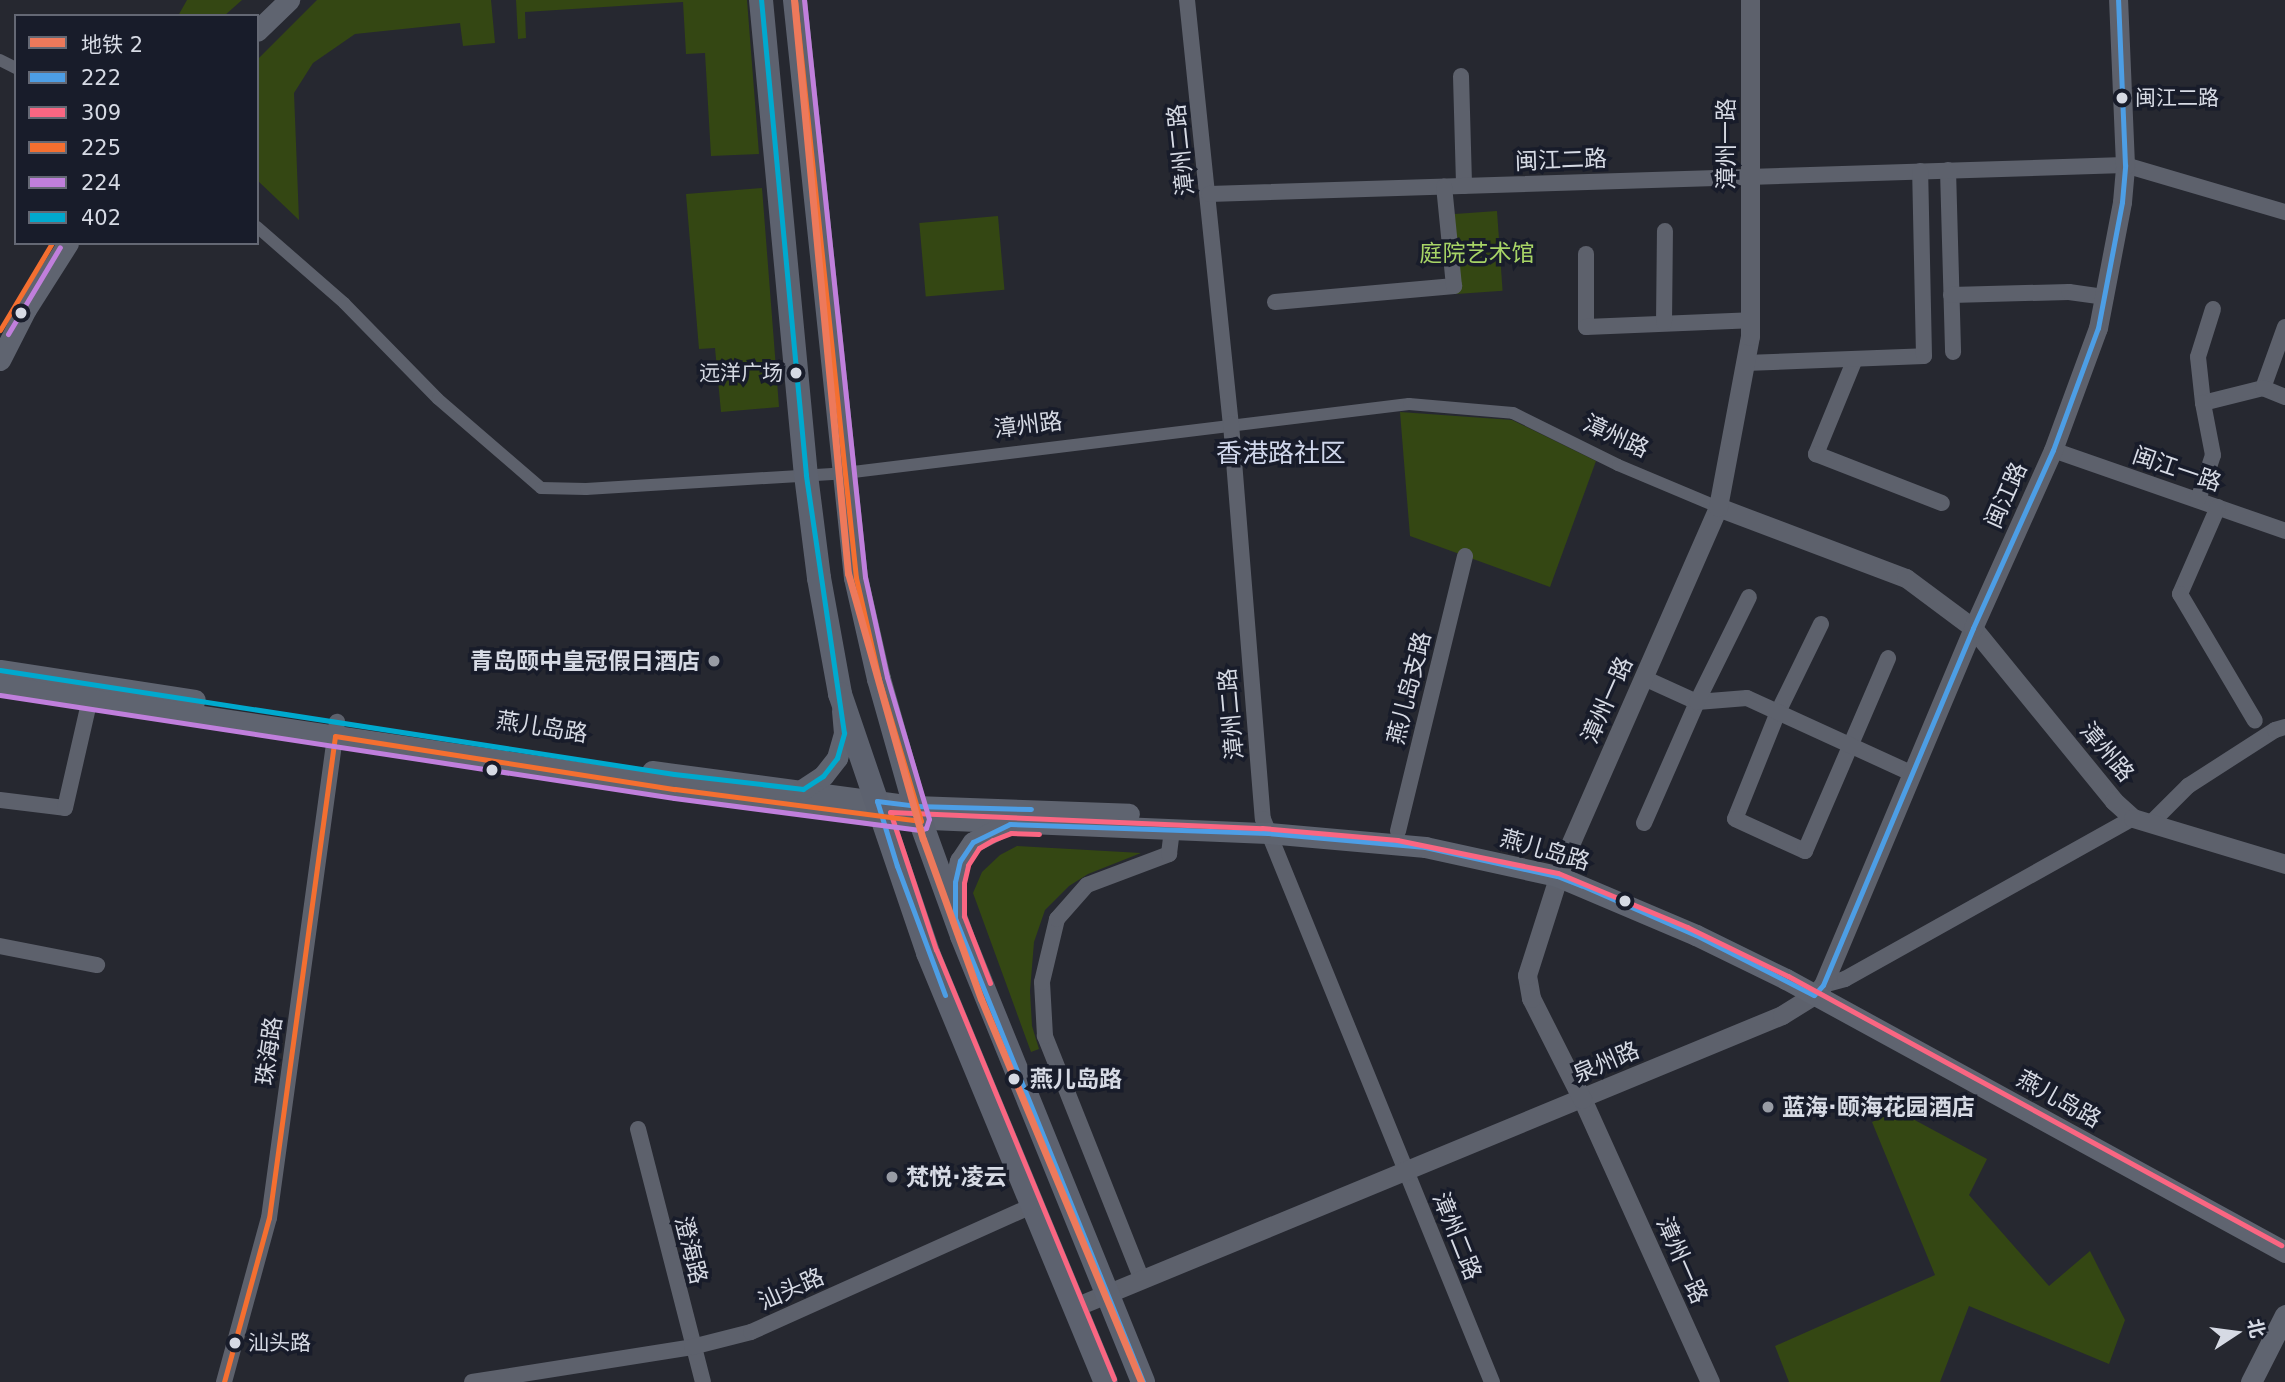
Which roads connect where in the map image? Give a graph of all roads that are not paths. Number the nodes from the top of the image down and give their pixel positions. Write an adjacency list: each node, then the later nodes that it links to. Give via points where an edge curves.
1 (268, 0): 8 (main road)
2 (289, 0): 9 (main road)
3 (795, 0): 41 (main road)
4 (1187, 0): 17 (street, 漳州二路)
5 (1750, 0): 14 (street, 漳州一路)
6 (2118, 0): 11 (street, 闽江路)
7 (760, 6): 42 (main road)
8 (254, 14)
9 (259, 29)
10 (1461, 76): 16 (street)
11 (2124, 164): 12 (street, 闽江二路); 18 (street, 闽江二路); 25 (street, 闽江路)
12 (1948, 170): 13 (street, 闽江二路); 24 (street)
13 (1920, 171): 14 (street, 闽江二路); 33 (street, via 1924,356)
14 (1750, 177): 16 (street, 闽江二路); 28 (street, 漳州一路)
15 (1444, 186): 16 (street, 闽江二路); 17 (street, 闽江二路); 26 (street, via 1454,286)
16 (1464, 186)
17 (1209, 194): 39 (street, 漳州二路)
18 (2285, 212)
19 (259, 229): 42 (street, 漳州路, via 344,303 438,400 541,488)
20 (1665, 231): 29 (street)
21 (51, 245): 31 (main road)
22 (67, 245): 34 (main road)
23 (1586, 254): 29 (street, via 1587,327)
24 (1951, 295): 25 (street, via 2069,292); 32 (street)
25 (2106, 297): 40 (street, 闽江路)
26 (1275, 302)
27 (2213, 309): 38 (street, via 2198,357)
28 (1751, 320): 29 (street); 35 (street, 漳州一路)
29 (1664, 323)
30 (2285, 327): 36 (street)
31 (0, 330)
32 (1953, 352)
33 (1855, 359): 35 (street); 44 (street, via 1816,454)
34 (0, 360)
35 (1745, 363): 46 (street, 漳州一路)
36 (2263, 388): 37 (street); 38 (street)
37 (2285, 397)
38 (2203, 403): 43 (street, via 2213,456)
39 (1231, 424): 41 (street, 漳州路); 46 (street, 漳州路, via 1409,404 1513,413); 72 (street, 漳州二路)
40 (2053, 450): 43 (street, 闽江一路); 51 (street, 闽江路)
41 (845, 473): 42 (street, 漳州路); 68 (main road, via 856,578 878,679)
42 (806, 475): 56 (main road)
43 (2198, 500): 45 (street, 闽江一路)
44 (1942, 503)
45 (2218, 507): 47 (street, 闽江一路); 60 (street, via 2180,594)
46 (1718, 508): 51 (street, 漳州路, via 1906,578); 54 (street, 漳州一路)
47 (2285, 531)
48 (1465, 556): 74 (street, 燕儿岛支路)
49 (1749, 597): 58 (street)
50 (1821, 624): 59 (street)
51 (1973, 628): 64 (street, 闽江路); 69 (street, 漳州路, via 2114,801)
52 (1888, 657): 63 (street)
53 (0, 670): 62 (main road, 燕儿岛路)
54 (1644, 678): 58 (street); 76 (street, 漳州一路)
55 (0, 686): 57 (main road, 燕儿岛路)
56 (840, 694): 65 (main road, via 844,733 837,758 823,776); 67 (main road)
57 (90, 699): 62 (main road, 燕儿岛路); 66 (street, via 65,808)
58 (1697, 702): 59 (street, via 1747,698); 71 (street)
59 (1778, 712): 63 (street); 63 (street, via 1735,819 1805,850)
60 (2255, 721)
61 (2285, 727): 69 (street, 泉州路, via 2188,786)
62 (336, 729): 65 (main road, 燕儿岛路); 67 (main road, 燕儿岛路); 92 (street, 珠海路, via 269,1218)
63 (1851, 746): 64 (street)
64 (1913, 774): 80 (street, 闽江路)
65 (803, 789): 67 (main road, 燕儿岛路)
66 (0, 800)
67 (880, 809): 68 (main road, 燕儿岛路); 84 (main road, via 928,953)
68 (918, 813): 70 (main road, 燕儿岛路); 72 (main road, 燕儿岛路); 77 (main road)
69 (2142, 821): 75 (street, 漳州路); 80 (street, 泉州路)
70 (1010, 824): 73 (main road, 燕儿岛路); 77 (main road, via 973,842 960,861 955,882)
71 (1644, 824)
72 (1266, 826): 73 (main road, 燕儿岛路); 74 (main road, 燕儿岛路); 76 (main road, 燕儿岛路); 83 (street, 漳州二路)
73 (1172, 830): 87 (street, via 1169,854 1087,885 1057,919 1041,982 1045,1036)
74 (1398, 831): 76 (main road, 燕儿岛路)
75 (2285, 864)
76 (1559, 871): 80 (main road, 燕儿岛路, via 1691,919); 81 (street, 漳州一路, via 1527,975 1531,998)
77 (956, 918): 88 (main road)
78 (0, 946): 79 (street)
79 (97, 965)
80 (1818, 990): 81 (street, 泉州路, via 1782,1015); 85 (main road, 燕儿岛路); 86 (main road, 燕儿岛路)
81 (1582, 1099): 83 (street, 泉州路); 98 (street, 漳州一路)
82 (638, 1129): 91 (street, 澄海路)
83 (1407, 1172): 87 (street, 泉州路); 97 (street, 漳州二路)
84 (1033, 1205): 89 (main road); 91 (street, 汕头路, via 751,1332)
85 (2285, 1237)
86 (2285, 1252)
87 (1142, 1280): 88 (street, 泉州路)
88 (1106, 1294): 89 (street, 泉州路); 96 (main road)
89 (1075, 1307): 95 (main road)
90 (2285, 1314): 99 (main road)
91 (692, 1347): 93 (street, 汕头路); 94 (street, 澄海路)
92 (224, 1382)
93 (471, 1382)
94 (703, 1382)
95 (1106, 1382)
96 (1143, 1382)
97 (1492, 1382)
98 (1710, 1382)
99 (2251, 1382)

